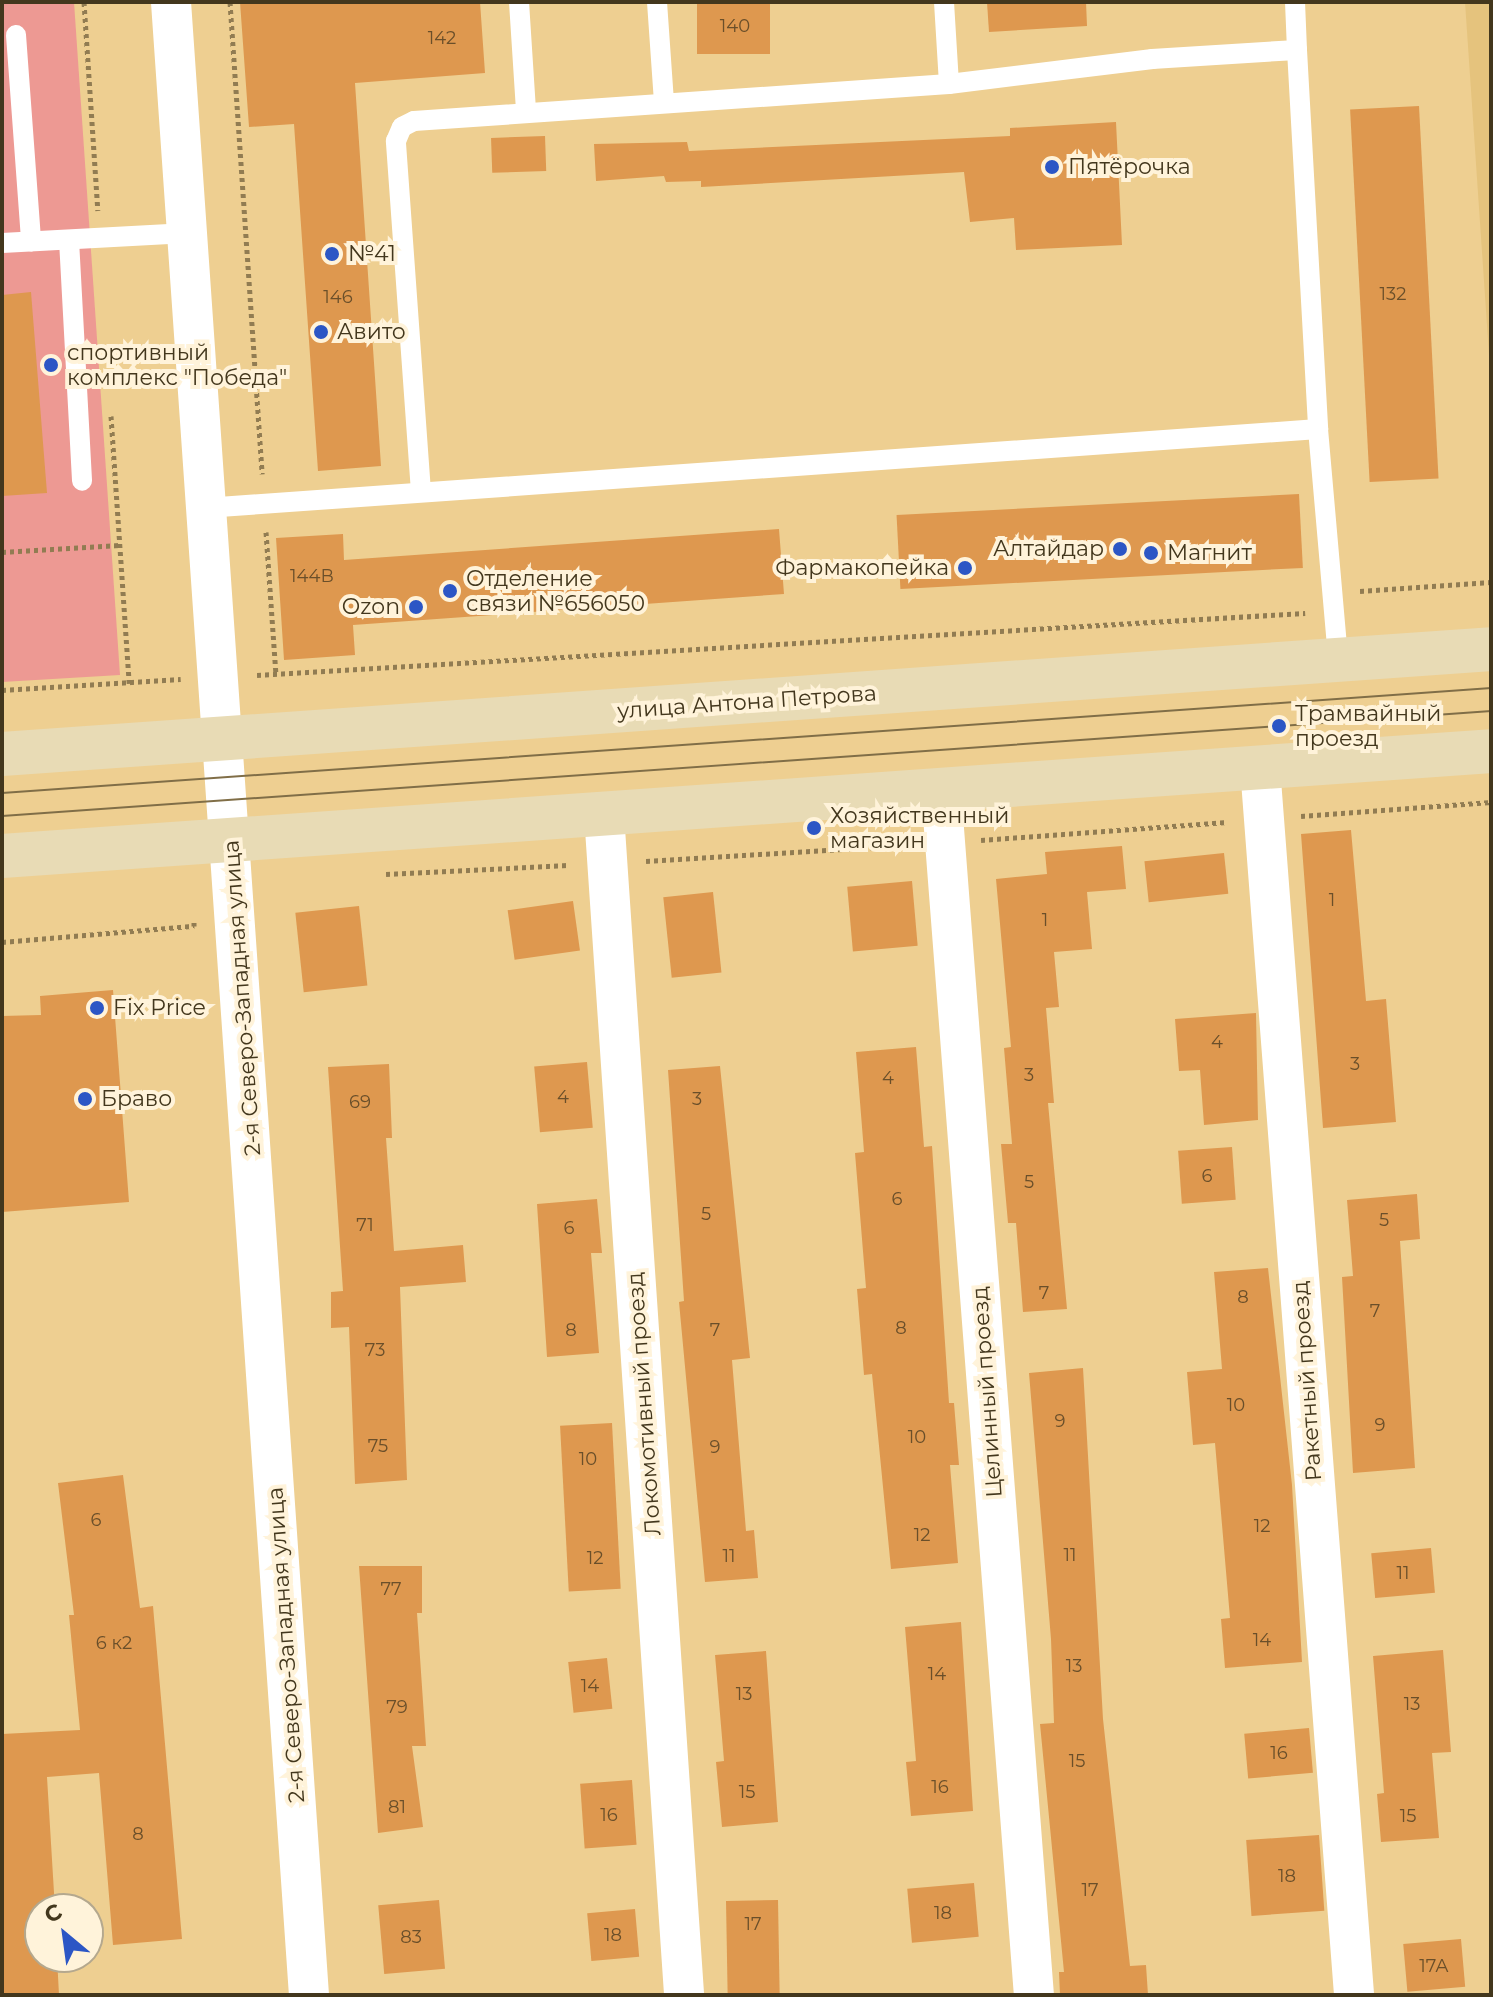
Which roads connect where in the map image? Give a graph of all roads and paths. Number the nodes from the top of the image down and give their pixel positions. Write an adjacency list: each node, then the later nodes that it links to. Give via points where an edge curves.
1 (171, 2): 12 (street, 2-я Северо-Западная улица)
2 (230, 2): 19 (path)
3 (519, 2): 11 (lane)
4 (657, 2): 10 (lane)
5 (944, 2): 9 (lane)
6 (1295, 2): 8 (lane)
7 (16, 35): 14 (lane)
8 (1297, 50): 9 (lane, via 1152,59); 16 (lane)
9 (949, 84): 10 (lane)
10 (664, 101): 11 (lane)
11 (526, 110): 18 (lane, via 414,121 402,127 396,141)
12 (188, 233): 13 (lane); 20 (street, 2-я Северо-Западная улица)
13 (69, 240): 14 (lane); 17 (lane)
14 (31, 241): 15 (lane)
15 (2, 243)
16 (1318, 429): 18 (lane); 24 (lane)
17 (82, 481)
18 (421, 492): 19 (lane)
19 (264, 504): 20 (lane); 24 (path, via 276,675)
20 (205, 508): 29 (street, 2-я Северо-Западная улица)
21 (120, 545): 22 (path)
22 (2, 552)
23 (1491, 582): 24 (path, via 1359,591)
24 (1334, 611): 26 (lane)
25 (1491, 649): 26 (main road, улица Антона Петрова)
26 (1338, 659): 29 (main road, улица Антона Петрова)
27 (182, 679): 28 (path)
28 (2, 690)
29 (223, 738): 31 (main road, улица Антона Петрова); 37 (street, 2-я Северо-Западная улица)
30 (1491, 751): 32 (main road)
31 (2, 754)
32 (1260, 767): 33 (main road); 36 (street, Ракетный проезд)
33 (941, 790): 35 (main road); 38 (street, Целинный проезд)
34 (1491, 802): 36 (path)
35 (604, 814): 37 (main road); 40 (street, Локомотивный проезд)
36 (1264, 819): 38 (path); 47 (street, Ракетный проезд)
37 (231, 840): 39 (main road); 44 (street, 2-я Северо-Западная улица)
38 (945, 842): 40 (path); 46 (street, Целинный проезд)
39 (2, 856)
40 (608, 864): 41 (path); 45 (street, Локомотивный проезд)
41 (371, 874)
42 (194, 912): 43 (path, via 194,926)
43 (2, 942)
44 (309, 1995)
45 (684, 1995)
46 (1034, 1995)
47 (1354, 1995)

